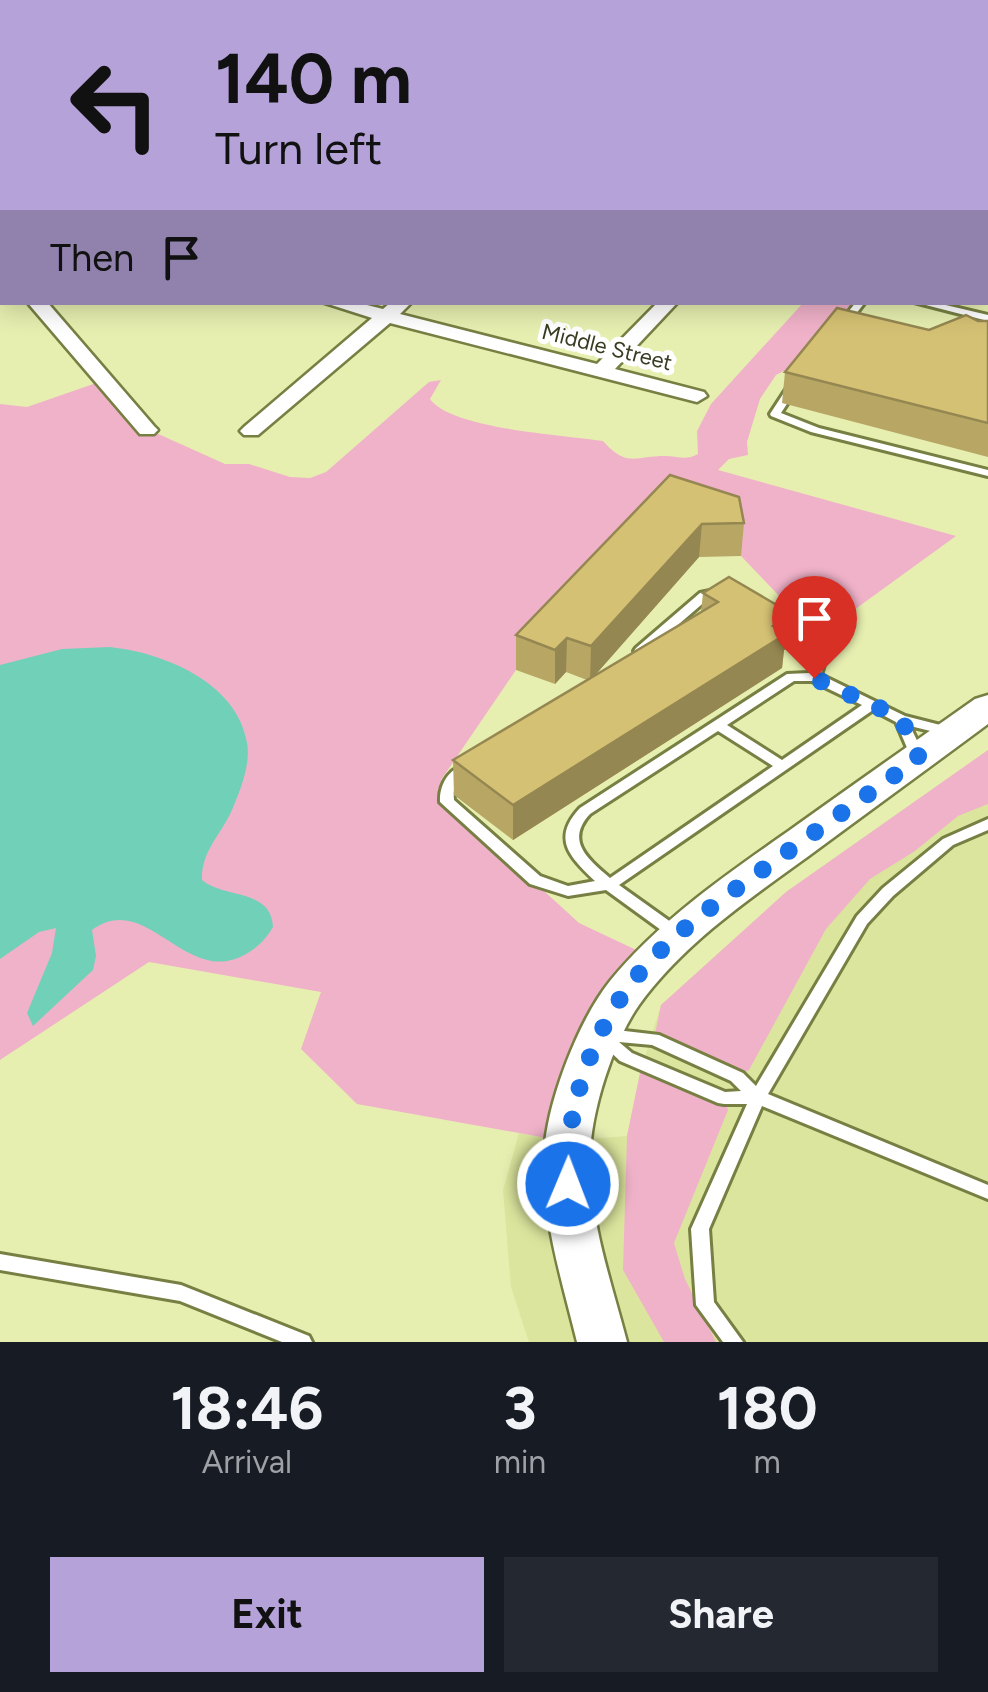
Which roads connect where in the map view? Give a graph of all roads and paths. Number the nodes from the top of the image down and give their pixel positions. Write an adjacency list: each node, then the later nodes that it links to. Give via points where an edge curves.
1 (39, 305): 13 (street)
2 (342, 305): 7 (street, Middle Street)
3 (400, 305): 7 (street)
4 (666, 305): 10 (street)
5 (859, 305): 9 (lane)
6 (931, 305): 8 (lane)
7 (386, 317): 10 (street, Middle Street); 14 (street)
8 (988, 318)
9 (834, 339)
10 (602, 371): 12 (street, Middle Street)
11 (800, 377): 15 (lane, via 776,414)
12 (696, 396)
13 (147, 430)
14 (250, 431)
15 (988, 473)
16 (734, 594): 18 (lane, via 704,596)
17 (765, 614): 19 (lane, via 814,648 820,658)
18 (629, 660)
19 (814, 678): 20 (lane); 23 (lane, via 791,677)
20 (872, 704): 21 (lane); 26 (lane)
21 (901, 718): 22 (lane); 25 (lane)
22 (977, 718): 25 (street)
23 (718, 724): 26 (lane); 28 (lane, via 573,824 578,859)
24 (487, 756): 28 (lane, via 454,776 447,802 535,880 568,892)
25 (919, 758): 29 (street)
26 (782, 766): 28 (lane)
27 (988, 824): 31 (lane, via 948,842 862,920)
28 (611, 884): 29 (lane)
29 (679, 936): 30 (street, via 622,996)
30 (601, 1034): 31 (lane, via 654,1039 737,1077); 31 (lane, via 626,1057 724,1098); 35 (street, via 572,1112 566,1154 570,1214)
31 (758, 1097): 32 (lane); 36 (lane, via 700,1229 706,1305)
32 (988, 1192)
33 (0, 1262): 34 (lane, via 181,1292)
34 (303, 1342)
35 (602, 1342)
36 (734, 1342)

